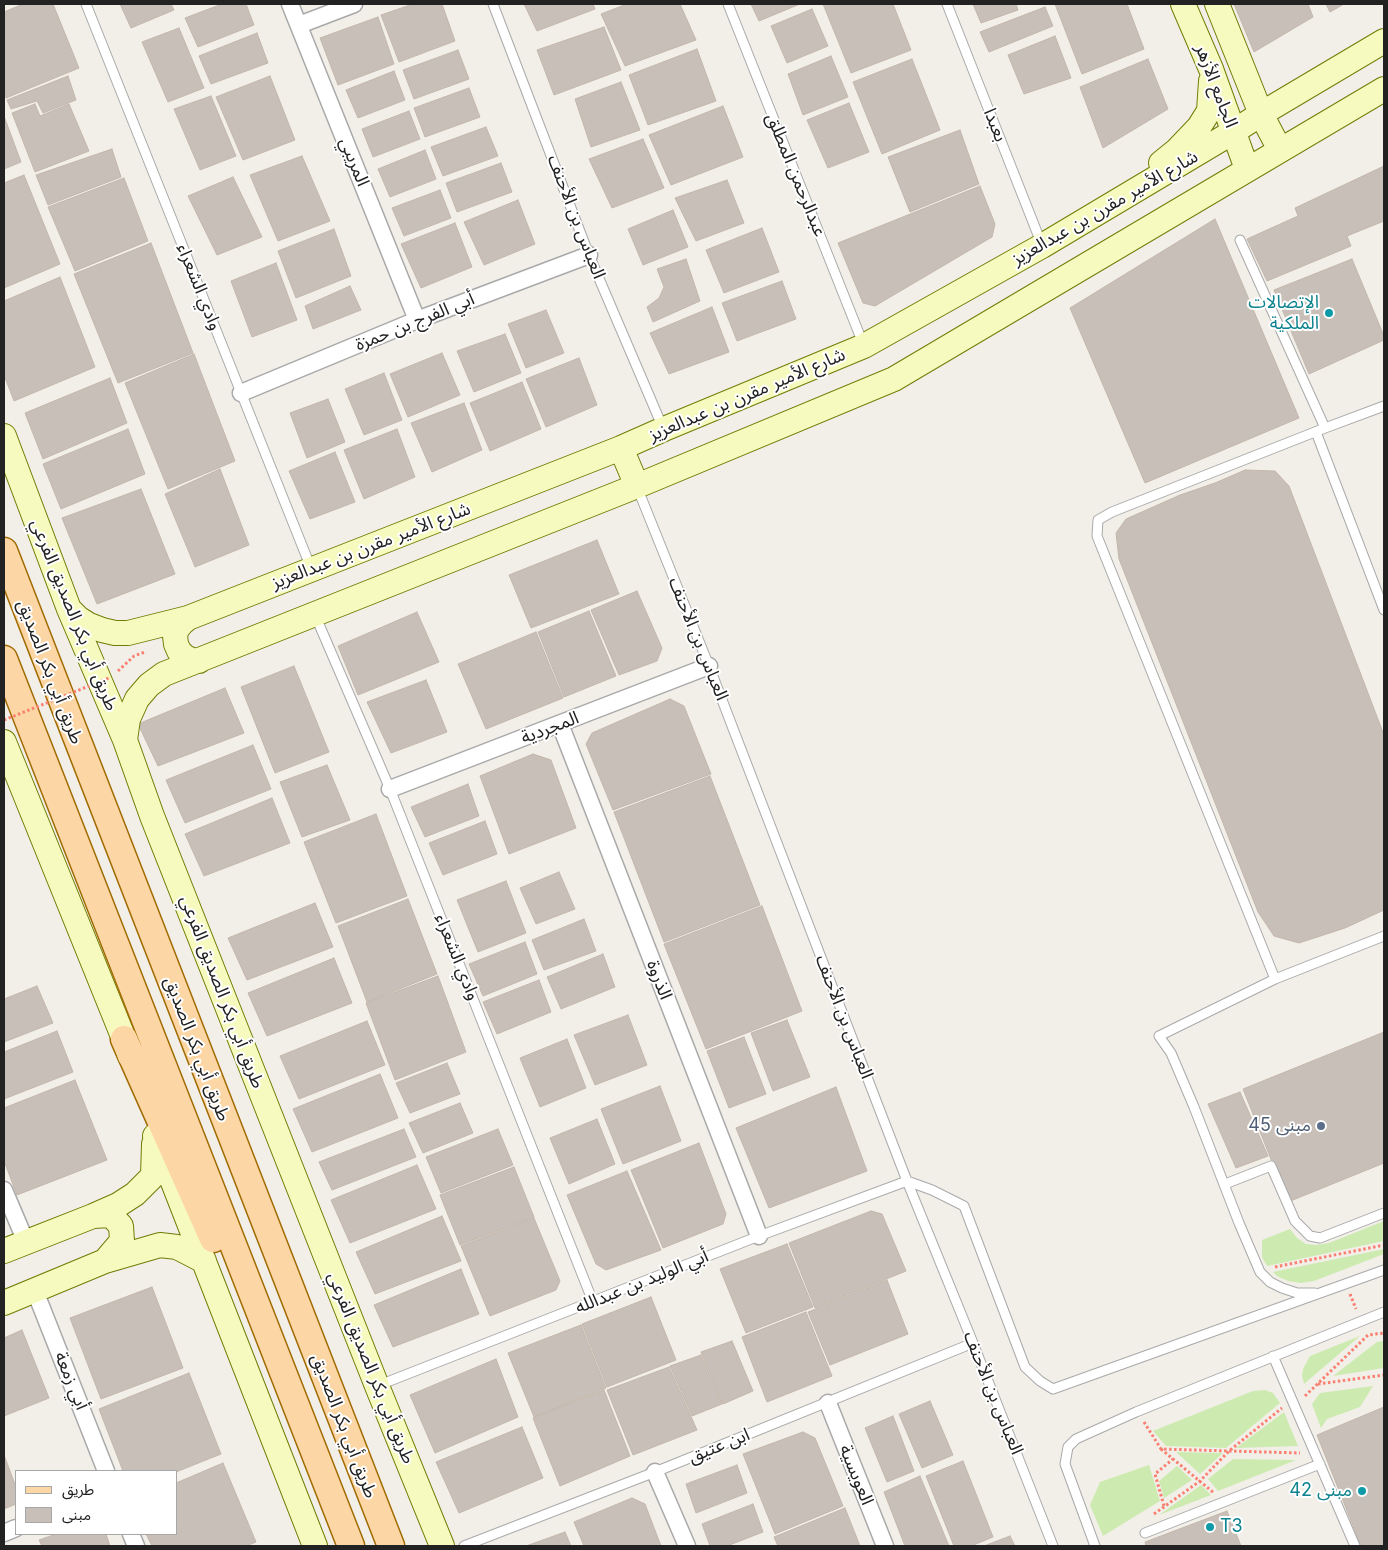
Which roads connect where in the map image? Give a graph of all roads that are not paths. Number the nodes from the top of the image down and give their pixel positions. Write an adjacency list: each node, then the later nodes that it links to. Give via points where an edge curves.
1 (86, 4): 23 (lane, وادي الشعراء)
2 (290, 4): 9 (street, المريبي)
3 (354, 4): 9 (street)
4 (493, 4): 20 (lane, العباس بن الأحنف)
5 (728, 4): 22 (lane, عبدالرحمن المطلق)
6 (947, 4): 19 (lane, بعبدا)
7 (1217, 5): 8 (street); 13 (street, الجامع الأزهر)
8 (1186, 12): 11 (street, الجامع الأزهر)
9 (299, 25): 21 (street, المريبي)
10 (1384, 41): 13 (street, شارع الأمير مقرن بن عبدالعزيز)
11 (1211, 69): 14 (street, الجامع الأزهر); 17 (street, via 1209,111 1200,127 1163,160)
12 (1384, 90): 15 (street)
13 (1261, 114): 14 (street, شارع الأمير مقرن بن عبدالعزيز); 15 (street, الجامع الأزهر)
14 (1233, 132): 16 (street, الجامع الأزهر); 17 (street, شارع الأمير مقرن بن عبدالعزيز)
15 (1280, 150): 16 (street)
16 (1247, 169): 30 (street, via 894,379)
17 (1140, 188): 19 (street, شارع الأمير مقرن بن عبدالعزيز)
18 (1240, 240): 25 (lane)
19 (1042, 246): 22 (street, شارع الأمير مقرن بن عبدالعزيز)
20 (589, 255): 21 (street, أبي الفرج بن حمزة); 26 (lane, العباس بن الأحنف)
21 (417, 320): 23 (street, أبي الفرج بن حمزة)
22 (864, 346): 26 (street, شارع الأمير مقرن بن عبدالعزيز)
23 (241, 393): 32 (lane, وادي الشعراء)
24 (1384, 406): 25 (lane)
25 (1325, 428): 27 (lane)
26 (664, 429): 29 (street, شارع الأمير مقرن بن عبدالعزيز)
27 (1316, 432): 34 (lane); 46 (lane, via 1098,520 1097,536)
28 (4, 436): 33 (street, طريق أبي بكر الصديق الفرعي)
29 (621, 448): 30 (street); 32 (street, شارع الأمير مقرن بن عبدالعزيز)
30 (637, 486): 35 (street); 39 (lane, العباس بن الأحنف)
31 (4, 551): 75 (main road, طريق أبي بكر الصديق)
32 (312, 570): 36 (street, شارع الأمير مقرن بن عبدالعزيز)
33 (69, 609): 36 (street, شارع الأمير مقرن بن عبدالعزيز, via 89,625 114,633 128,633); 41 (street, طريق أبي بكر الصديق الفرعي)
34 (1384, 610)
35 (315, 615): 38 (street); 44 (lane, وادي الشعراء)
36 (188, 618): 38 (street, via 177,629 176,644 185,657)
37 (4, 659): 74 (main road, طريق أبي بكر الصديق)
38 (199, 661): 41 (street, via 164,674 149,685 137,699 128,719)
39 (709, 666): 40 (street, المجردية); 49 (lane, العباس بن الأحنف)
40 (560, 724): 44 (street, المجردية); 54 (street, الذروة)
41 (125, 740): 67 (street, طريق أبي بكر الصديق الفرعي)
42 (4, 742): 43 (street)
43 (12, 778): 47 (street)
44 (390, 789): 62 (lane, وادي الشعراء)
45 (1384, 936): 46 (lane)
46 (1275, 979): 50 (lane, via 1159,1036 1171,1053)
47 (124, 1039): 48 (street); 74 (main road)
48 (155, 1135): 53 (street, via 153,1176 135,1194); 58 (street)
49 (907, 1181): 54 (lane, أبي الوليد بن عبدالله); 61 (lane, via 964,1206 1025,1367 1053,1389); 65 (lane, العباس بن الأحنف)
50 (1225, 1184): 52 (lane, via 1271,1166 1295,1222 1310,1236 1320,1238); 61 (lane, via 1259,1270 1270,1282 1282,1288 1297,1293)
51 (4, 1190): 55 (street)
52 (1384, 1213)
53 (93, 1216): 55 (street); 57 (street, via 111,1215 121,1226 122,1241)
54 (759, 1236): 62 (lane, أبي الوليد بن عبدالله)
55 (26, 1242): 56 (street)
56 (4, 1251)
57 (105, 1261): 58 (street, via 160,1244 177,1247); 60 (street)
58 (204, 1261): 73 (street)
59 (1384, 1270): 61 (lane)
60 (35, 1291): 63 (street); 70 (street, أبي زمعة)
61 (1322, 1293)
62 (593, 1302): 67 (lane, أبي الوليد بن عبدالله)
63 (4, 1303)
64 (1384, 1312): 66 (lane)
65 (973, 1344): 68 (lane, ابن عتيق); 80 (lane, العباس بن الأحنف)
66 (1273, 1356): 69 (lane); 81 (lane, via 1136,1412 1076,1440 1068,1447 1065,1464)
67 (377, 1386): 76 (street, طريق أبي بكر الصديق الفرعي)
68 (828, 1403): 71 (lane, ابن عتيق); 79 (street, العويسية)
69 (1320, 1464): 72 (lane); 82 (lane)
70 (106, 1470)
71 (656, 1472): 77 (lane, ابن عتيق); 78 (street)
72 (1148, 1532)
73 (315, 1546)
74 (351, 1546)
75 (391, 1546)
76 (442, 1546)
77 (464, 1546)
78 (687, 1546)
79 (885, 1546)
80 (1053, 1546)
81 (1096, 1546)
82 (1355, 1546)

